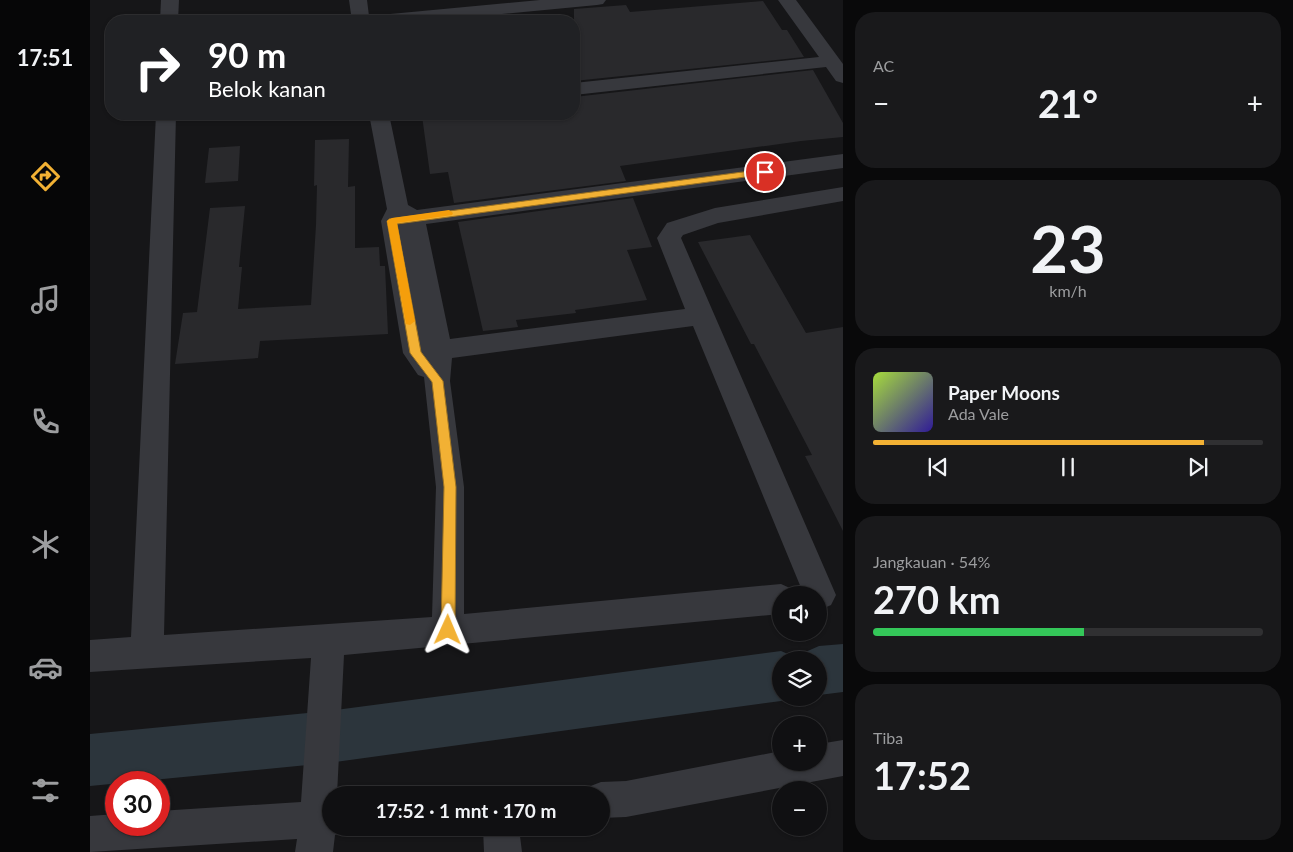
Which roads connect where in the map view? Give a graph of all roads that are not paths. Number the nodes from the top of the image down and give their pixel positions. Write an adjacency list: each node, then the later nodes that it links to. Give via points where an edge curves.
1 (170, 0): 5 (street)
2 (358, 0): 6 (street)
3 (597, 0): 7 (street)
4 (787, 0): 8 (street)
5 (169, 15)
6 (360, 15)
7 (437, 15)
8 (832, 61): 9 (street); 10 (street)
9 (843, 77)
10 (580, 88)
11 (166, 120): 22 (street)
12 (380, 120): 15 (street)
13 (843, 161): 15 (street)
14 (843, 194): 16 (street, via 715,216 675,229 669,238 671,246)
15 (401, 216): 17 (street)
16 (702, 316): 17 (street); 18 (street)
17 (428, 352): 20 (street, via 437,381 450,487)
18 (823, 586)
19 (772, 600): 20 (street)
20 (448, 630): 21 (street)
21 (319, 641): 22 (street); 28 (street, via 325,681)
22 (147, 652): 23 (street)
23 (90, 656)
24 (843, 758): 25 (street)
25 (827, 761)
26 (772, 771): 27 (street)
27 (610, 800)
28 (321, 823): 30 (street)
29 (502, 836): 31 (street)
30 (106, 840)
31 (503, 852)

